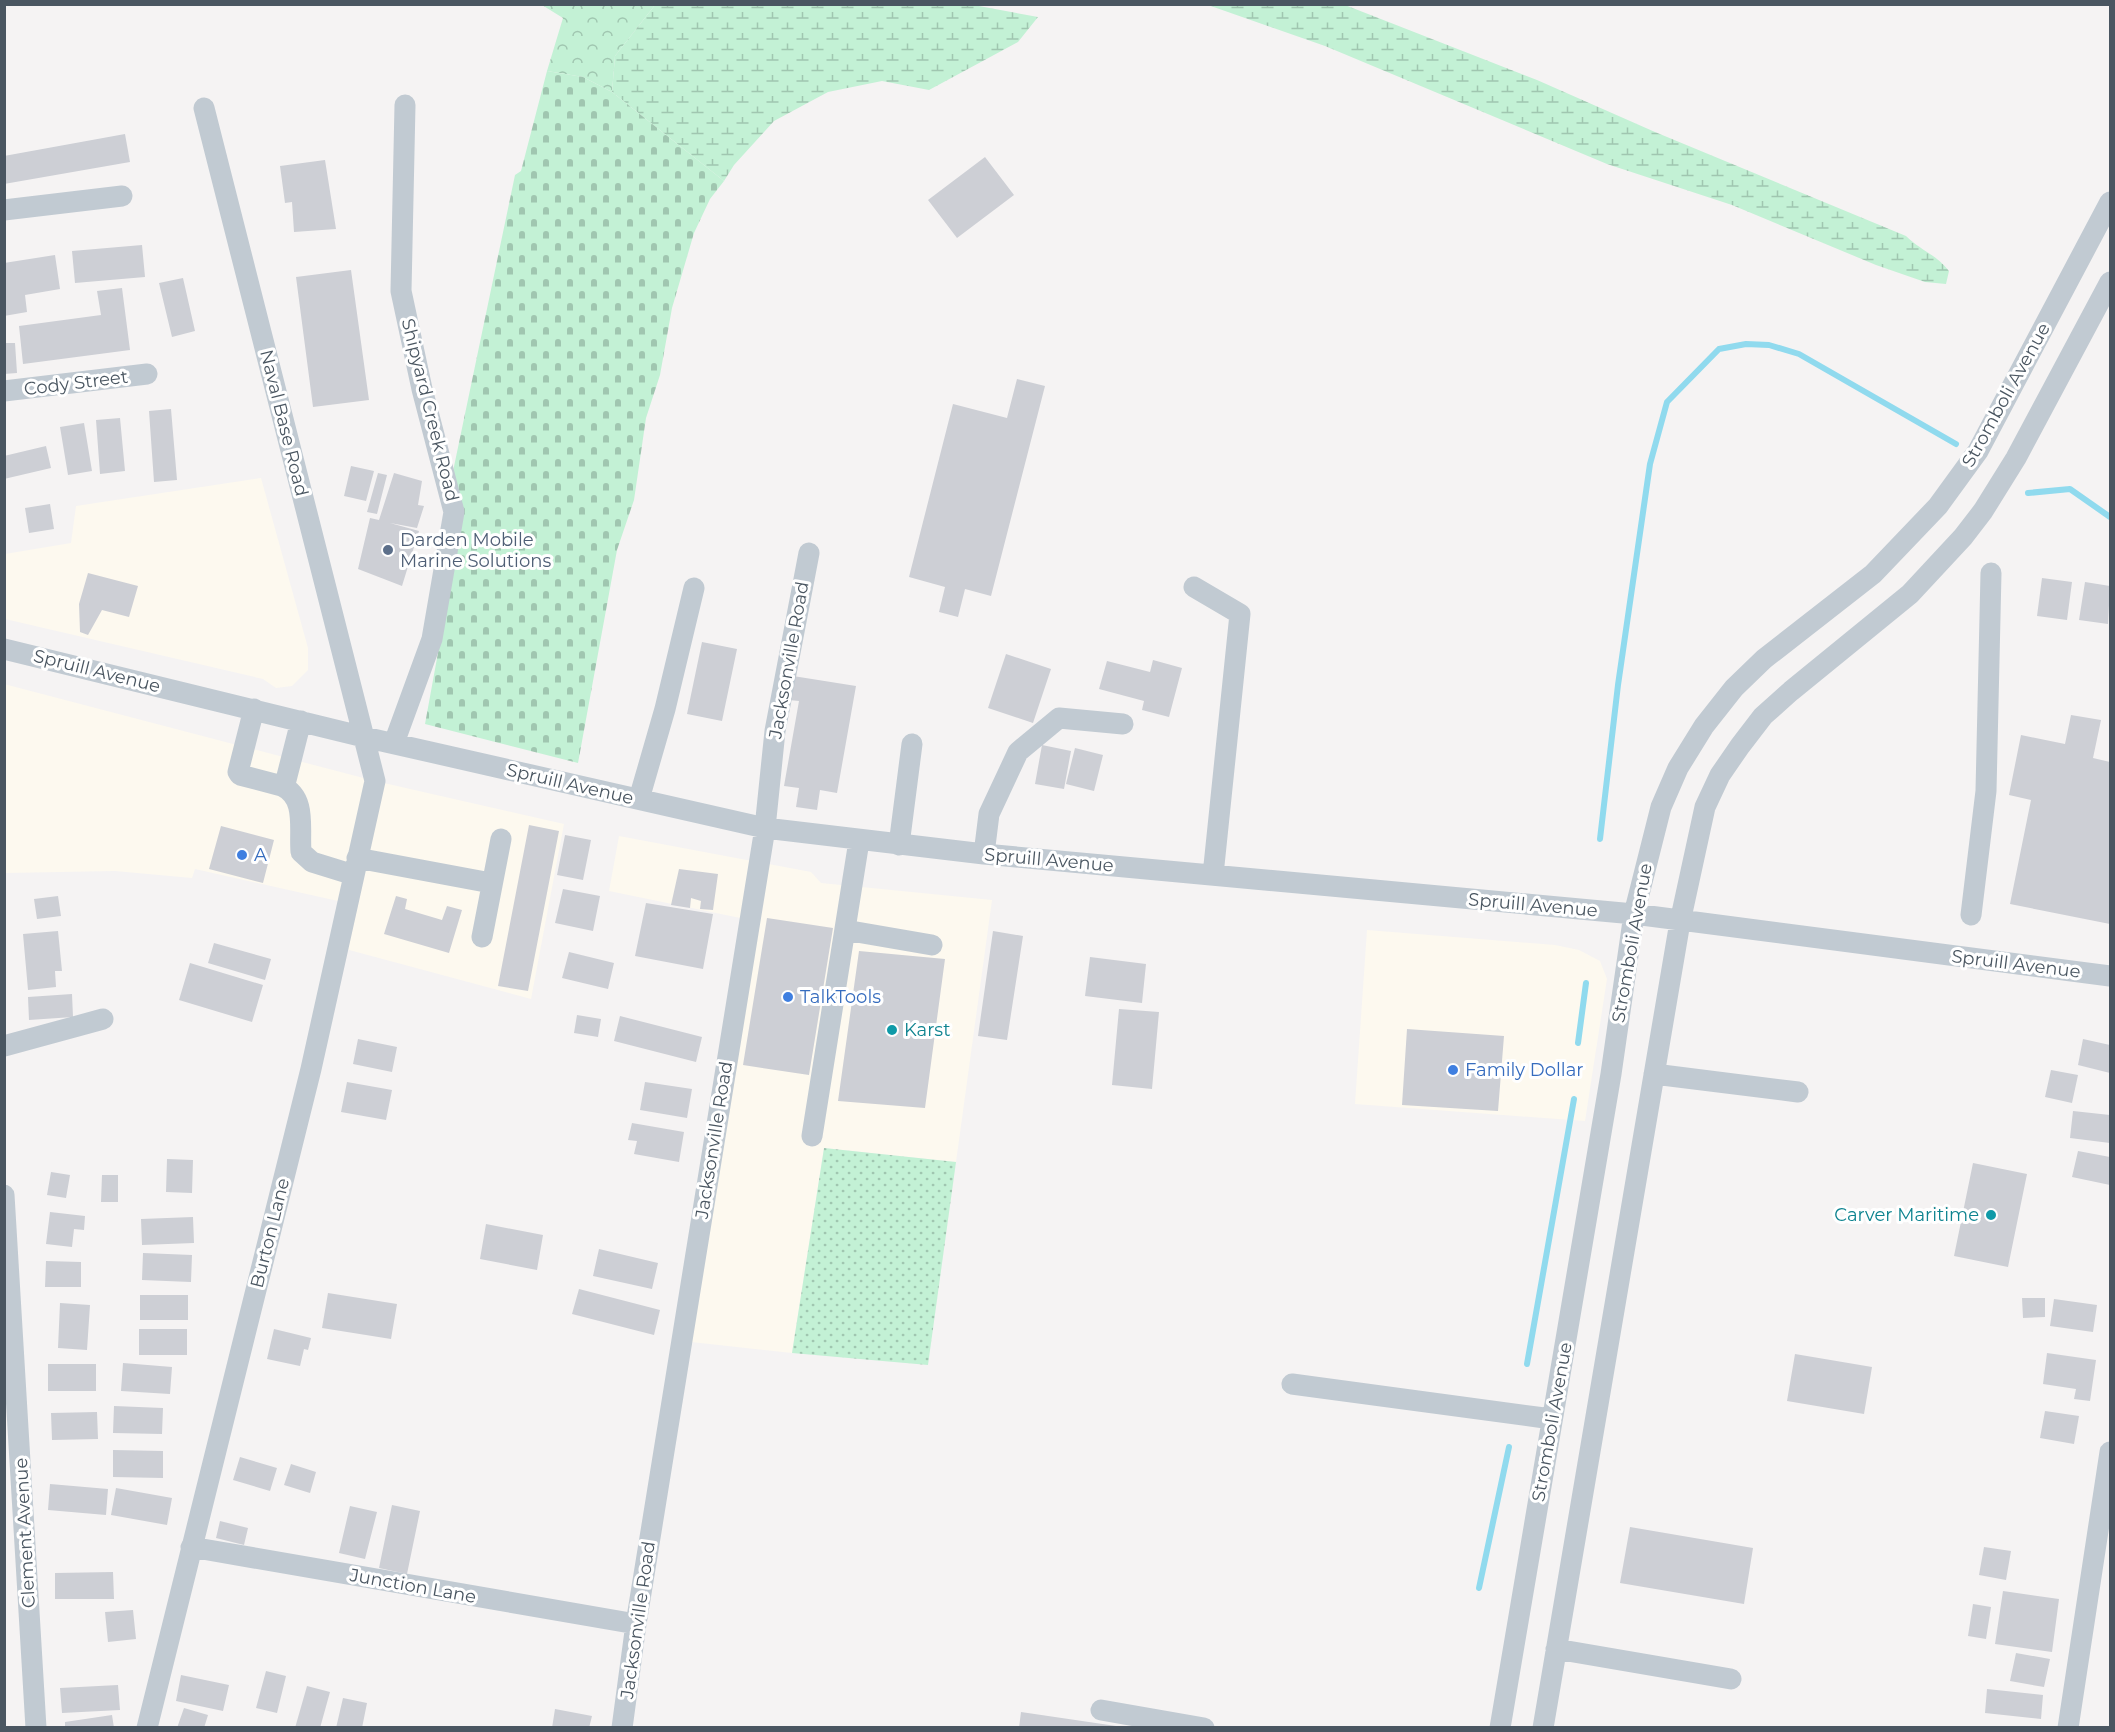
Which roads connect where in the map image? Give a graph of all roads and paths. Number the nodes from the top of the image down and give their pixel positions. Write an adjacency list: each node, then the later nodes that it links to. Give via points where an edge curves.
1 (405, 105): 18 (street, Shipyard Creek Road, via 401,291 454,512 432,639)
2 (204, 108): 17 (street, Naval Base Road)
3 (122, 196): 5 (street)
4 (2110, 202): 30 (street, Stromboli Avenue, via 1978,451 1938,506 1898,549 1840,601 1764,659 1734,688 1704,726 1678,768 1661,807)
5 (4, 210)
6 (2110, 282): 32 (street, Stromboli Avenue, via 2016,458 1983,511 1935,568 1887,615 1763,716 1720,775 1706,807)
7 (147, 374): 8 (street, Cody Street)
8 (4, 391)
9 (808, 553): 22 (street, Jacksonville Road, via 775,731)
10 (1991, 573): 31 (street, via 1986,790)
11 (1194, 587): 28 (street, via 1240,614)
12 (694, 588): 21 (street)
13 (4, 649): 14 (street, Spruill Avenue)
14 (254, 710): 15 (street, Spruill Avenue); 20 (street, via 238,772)
15 (301, 721): 17 (street, Spruill Avenue); 20 (street)
16 (1123, 724): 26 (street, via 1059,718 1018,752 989,814)
17 (364, 737): 18 (street, Spruill Avenue); 27 (street, Burton Lane, via 375,781)
18 (394, 743): 21 (street, Spruill Avenue)
19 (912, 744): 25 (street)
20 (282, 786): 27 (street, via 294,792 300,806 301,852 312,862)
21 (639, 799): 22 (street, Spruill Avenue)
22 (765, 828): 24 (street, Spruill Avenue); 49 (street, Jacksonville Road)
23 (501, 839): 29 (street)
24 (859, 841): 25 (street, Spruill Avenue); 33 (street)
25 (899, 845): 26 (street, Spruill Avenue)
26 (984, 854): 28 (street, Spruill Avenue)
27 (356, 866): 29 (street); 47 (street, Burton Lane, via 311,1069)
28 (1212, 875): 30 (street, Spruill Avenue)
29 (491, 883): 34 (street)
30 (1634, 914): 32 (street, Spruill Avenue); 44 (street, Stromboli Avenue)
31 (1971, 915)
32 (1680, 922): 36 (street, Spruill Avenue); 39 (street, Stromboli Avenue)
33 (845, 930): 35 (street); 41 (street)
34 (482, 938)
35 (932, 945)
36 (2110, 976)
37 (103, 1019): 38 (street)
38 (4, 1046)
39 (1654, 1074): 40 (street); 50 (street, Stromboli Avenue)
40 (1798, 1092)
41 (812, 1136)
42 (4, 1195): 46 (street, Clement Avenue)
43 (1292, 1384): 44 (street)
44 (1552, 1419): 57 (street, Stromboli Avenue)
45 (2110, 1452): 48 (street)
46 (13, 1460): 53 (street, Clement Avenue)
47 (191, 1547): 49 (street, Junction Lane); 54 (street, Burton Lane)
48 (2101, 1576): 59 (street)
49 (636, 1624): 55 (street, Jacksonville Road)
50 (1556, 1649): 51 (street); 58 (street, Stromboli Avenue)
51 (1731, 1679)
52 (1101, 1710): 56 (street)
53 (36, 1728)
54 (147, 1728)
55 (622, 1728)
56 (1204, 1728)
57 (1500, 1728)
58 (1543, 1728)
59 (2068, 1728)

